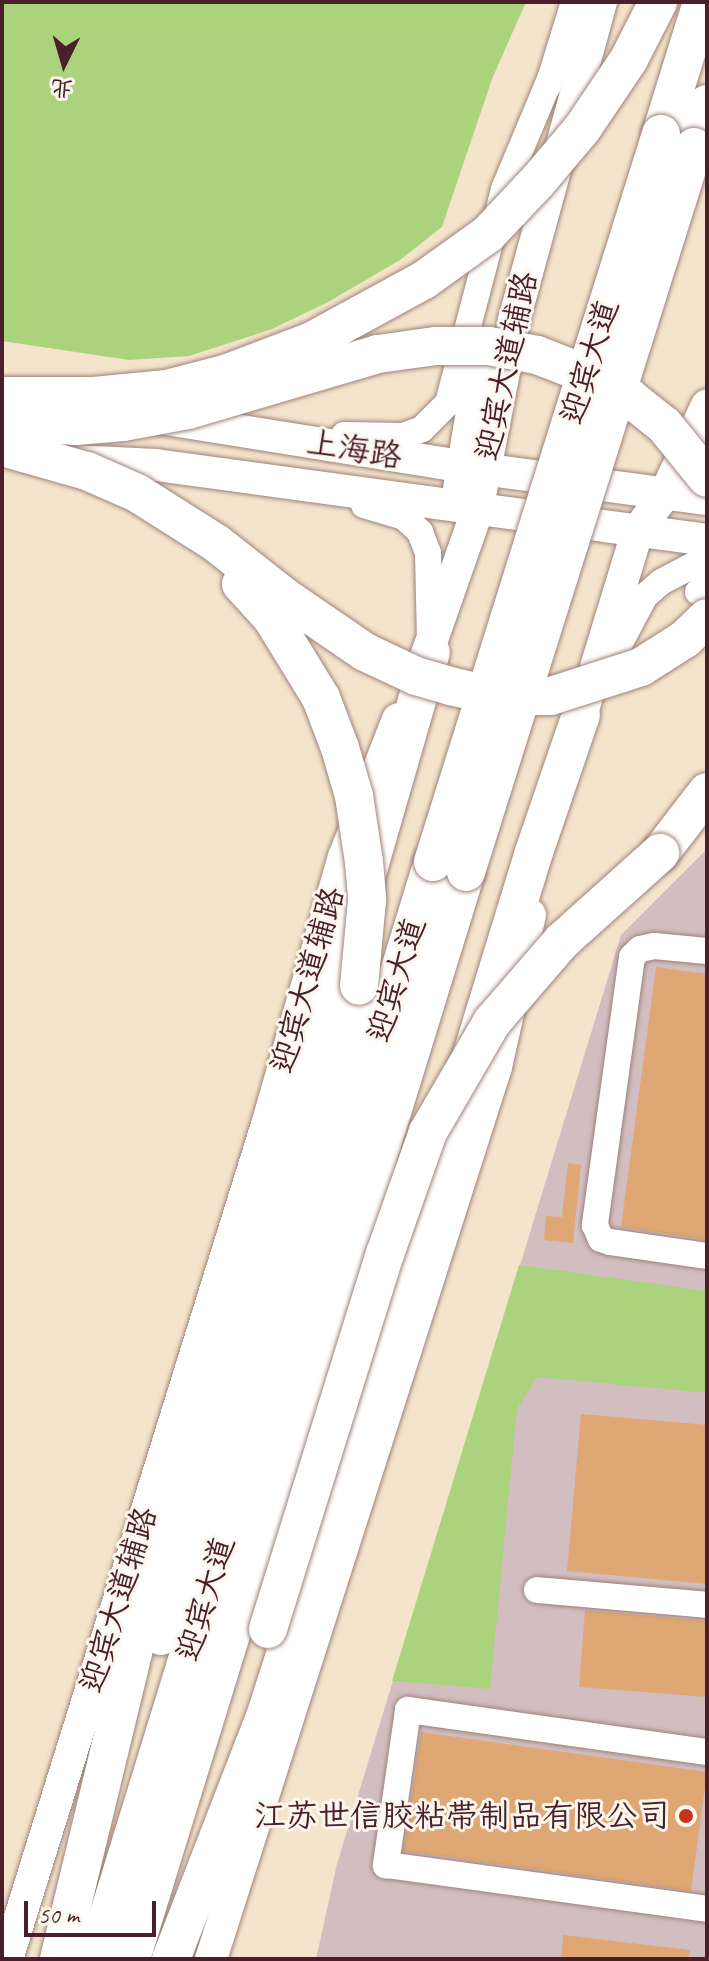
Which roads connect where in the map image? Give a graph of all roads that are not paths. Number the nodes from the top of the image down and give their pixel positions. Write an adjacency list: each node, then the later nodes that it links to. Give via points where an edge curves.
1 (574, 2): 5 (street)
2 (601, 2): 14 (main road, 迎宾大道辅路)
3 (658, 2): 8 (highway, bridge, via 629,59 582,129 488,234 424,280 312,341 225,374 167,389 94,396)
4 (702, 2): 7 (highway, 迎宾大道)
5 (553, 72): 10 (street, via 504,189 448,403 422,429 403,436 364,437); 14 (street, via 493,281)
6 (707, 104): 7 (highway, 迎宾大道)
7 (678, 140): 26 (highway, 迎宾大道, bridge)
8 (2, 394): 10 (main road, 上海路)
9 (707, 405): 16 (main road)
10 (128, 413): 14 (main road, 上海路)
11 (2, 421): 15 (highway, bridge, via 76,426 123,422 188,410 378,354 489,346 537,355 630,398 664,425)
12 (2, 452): 13 (main road, 上海路); 22 (highway, bridge, via 87,471 137,493 216,543 365,652 416,676 494,696 551,696 641,667 685,639); 34 (highway, bridge, via 115,498 168,527 242,584 272,618 321,698 354,796 367,900 359,986 339,1075)
13 (156, 465): 18 (main road, 上海路); 23 (street, via 324,496 404,517 420,532 428,553)
14 (471, 468): 16 (main road, 上海路); 18 (main road, 迎宾大道辅路)
15 (707, 478)
16 (665, 494): 17 (main road, 上海路); 19 (main road)
17 (707, 499)
18 (465, 509): 19 (main road, 上海路); 23 (main road, 迎宾大道辅路)
19 (638, 530): 20 (main road, 上海路); 24 (main road)
20 (707, 540)
21 (707, 558): 24 (street, via 645,596)
22 (704, 598)
23 (431, 652): 33 (main road, 迎宾大道辅路, via 384,750 344,857 262,1140); 34 (highway, via 336,981 154,1567)
24 (581, 715): 38 (highway, via 269,1702); 39 (main road, via 496,1067)
25 (707, 792): 37 (highway, bridge, via 660,853 562,941 492,1022 428,1132)
26 (450, 867): 35 (highway, 迎宾大道); 36 (highway, 迎宾大道)
27 (707, 951): 28 (street, via 654,946 632,957 595,1225 601,1239 610,1242)
28 (707, 1256)
29 (537, 1590): 30 (street)
30 (707, 1605)
31 (707, 1752): 32 (street, via 408,1710 386,1865)
32 (707, 1909)
33 (7, 1959)
34 (60, 1959)
35 (95, 1959)
36 (131, 1959)
37 (160, 1959)
38 (171, 1959)
39 (211, 1959)

